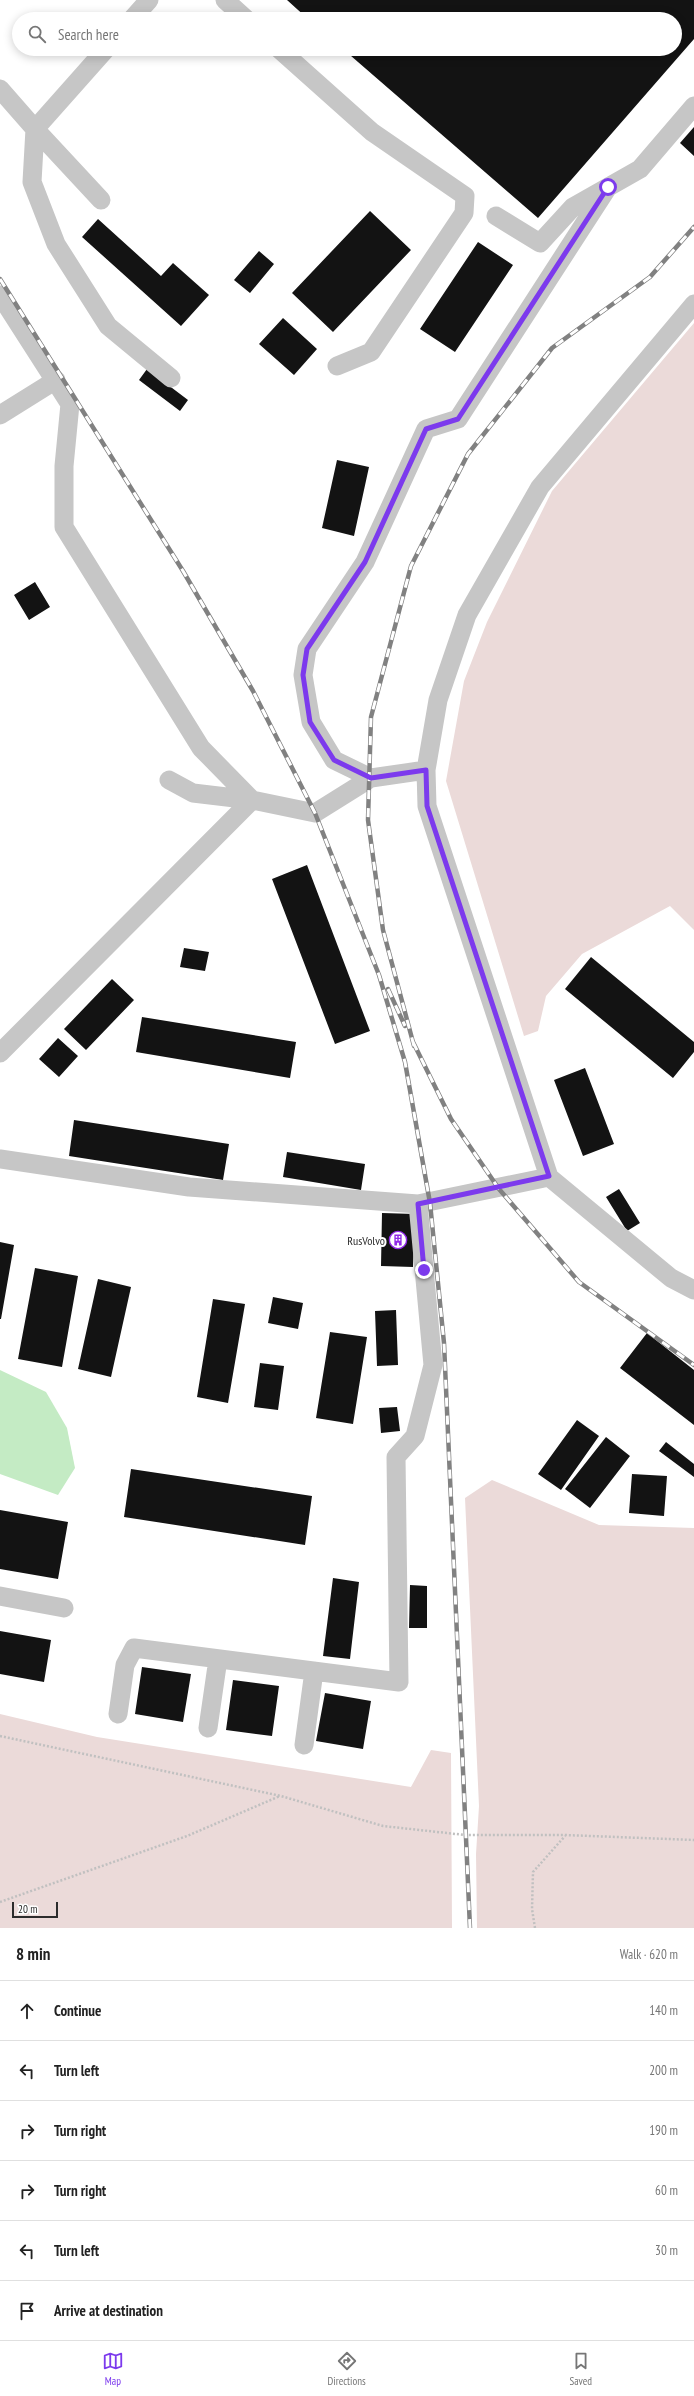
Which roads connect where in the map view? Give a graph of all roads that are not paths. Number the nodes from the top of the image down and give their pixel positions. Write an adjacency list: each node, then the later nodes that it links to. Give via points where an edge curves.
1 (149, 0): 3 (lane)
2 (225, 0): 4 (lane)
3 (138, 12)
4 (238, 12)
5 (100, 56): 9 (lane)
6 (288, 56): 15 (lane, via 372,132 465,196 464,213 371,352)
7 (0, 89): 9 (lane)
8 (694, 106): 10 (lane, via 640,169)
9 (35, 129): 11 (lane); 16 (lane, via 32,182 56,244 108,326)
10 (608, 187): 12 (lane, via 573,207 540,244); 20 (lane, via 458,419 426,429 365,562 307,649 303,675 310,722 334,760)
11 (101, 200)
12 (496, 216)
13 (0, 295): 17 (lane)
14 (694, 304): 19 (lane, via 536,494 467,615 438,700)
15 (337, 366)
16 (171, 378)
17 (56, 380): 18 (lane); 22 (lane, via 70,404 64,466 64,527 201,748)
18 (0, 415)
19 (426, 770): 20 (lane); 25 (lane, via 427,806)
20 (371, 778): 22 (lane, via 315,813)
21 (169, 780): 22 (lane, via 193,793)
22 (252, 800): 23 (lane)
23 (0, 1054)
24 (0, 1159): 26 (lane, via 190,1187)
25 (549, 1176): 26 (lane); 27 (lane, via 671,1278)
26 (418, 1204): 31 (lane, via 433,1365 415,1436 396,1458 399,1682)
27 (694, 1290)
28 (0, 1596): 29 (lane)
29 (64, 1608)
30 (218, 1659): 31 (lane); 32 (lane, via 134,1648 125,1665); 33 (lane)
31 (314, 1671): 34 (lane)
32 (118, 1714)
33 (208, 1728)
34 (304, 1745)

